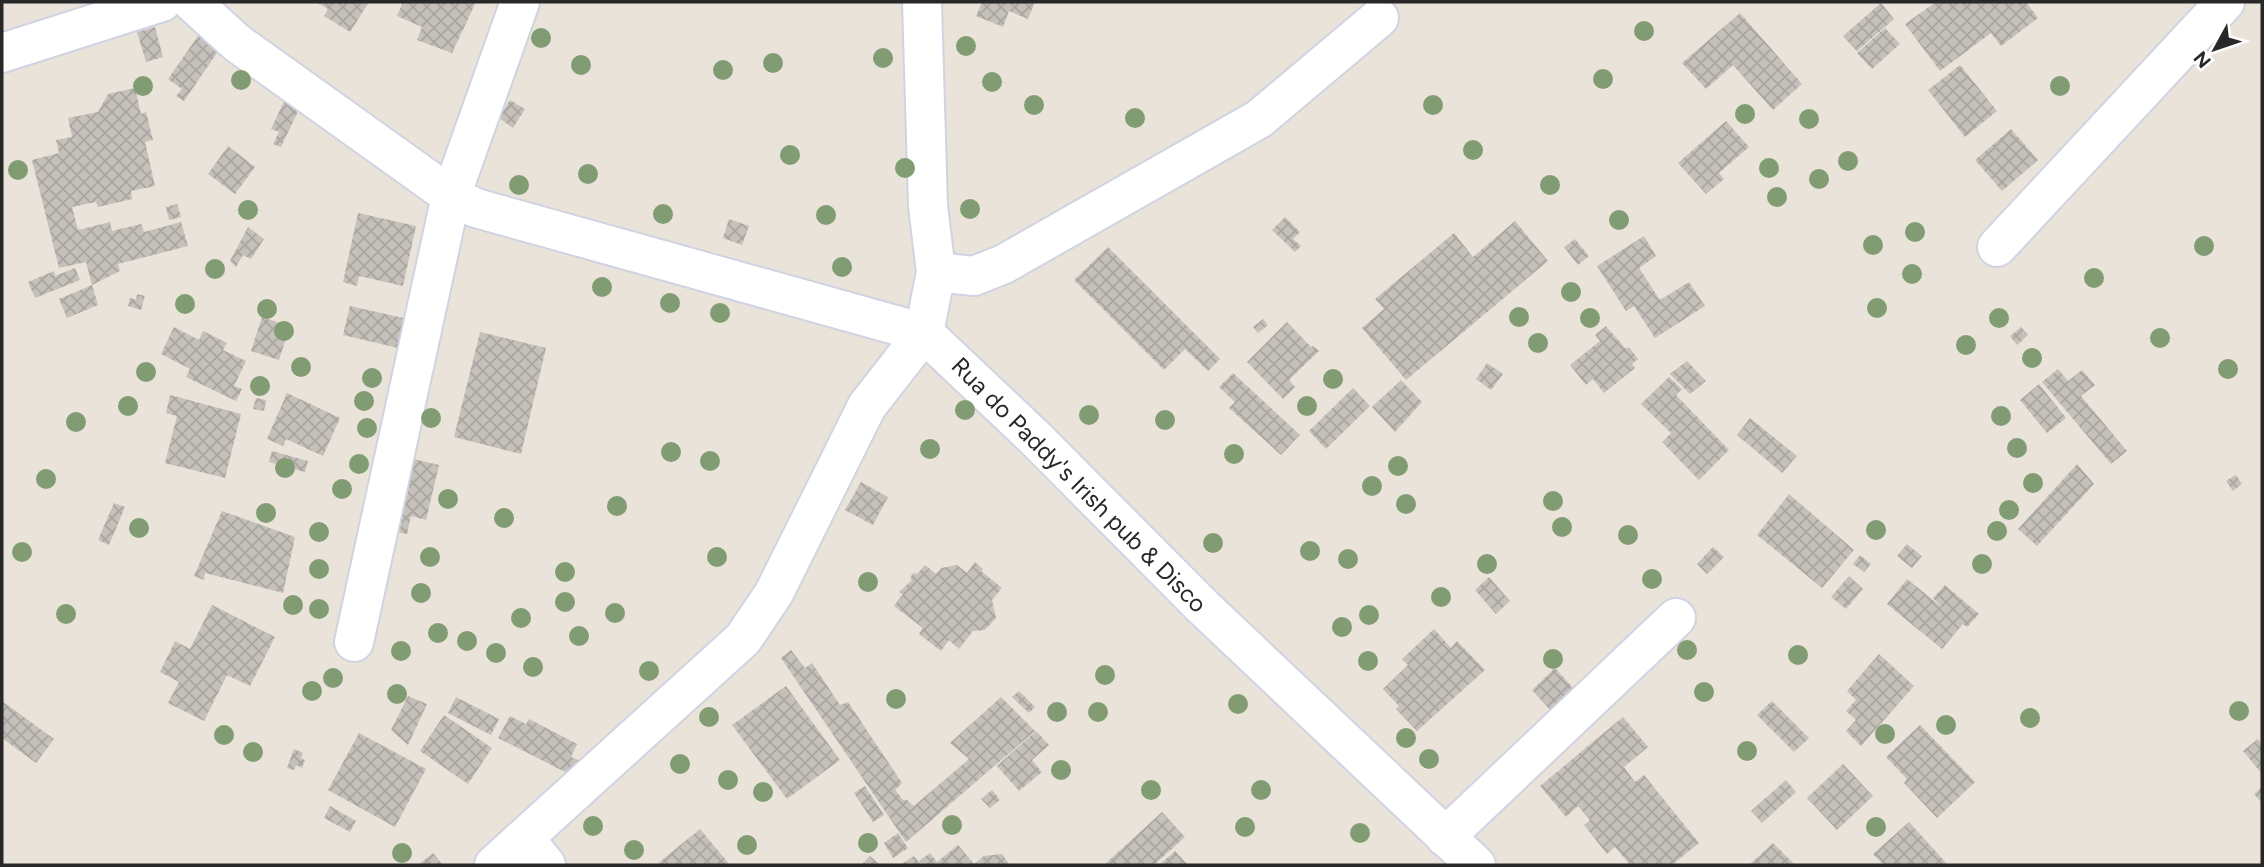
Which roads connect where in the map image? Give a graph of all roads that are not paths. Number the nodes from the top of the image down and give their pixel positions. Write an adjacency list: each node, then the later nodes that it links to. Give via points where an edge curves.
1 (162, 2): 7 (street)
2 (192, 2): 8 (street, via 237,43)
3 (520, 2): 8 (street)
4 (922, 2): 10 (street, via 928,206)
5 (2225, 2): 9 (street)
6 (1379, 18): 10 (street, via 1259,119 1004,264 974,276)
7 (2, 53)
8 (451, 196): 11 (street, via 476,208); 13 (street)
9 (1997, 247)
10 (936, 272): 11 (street)
11 (924, 333): 14 (street, Rua do Paddy's Irish pub & Disco); 15 (street, via 867,406 774,593 743,639)
12 (1676, 618): 14 (street)
13 (354, 642)
14 (1446, 837): 17 (street, Rua do Paddy's Irish pub & Disco)
15 (535, 852): 16 (street)
16 (494, 865)
17 (1476, 865)

